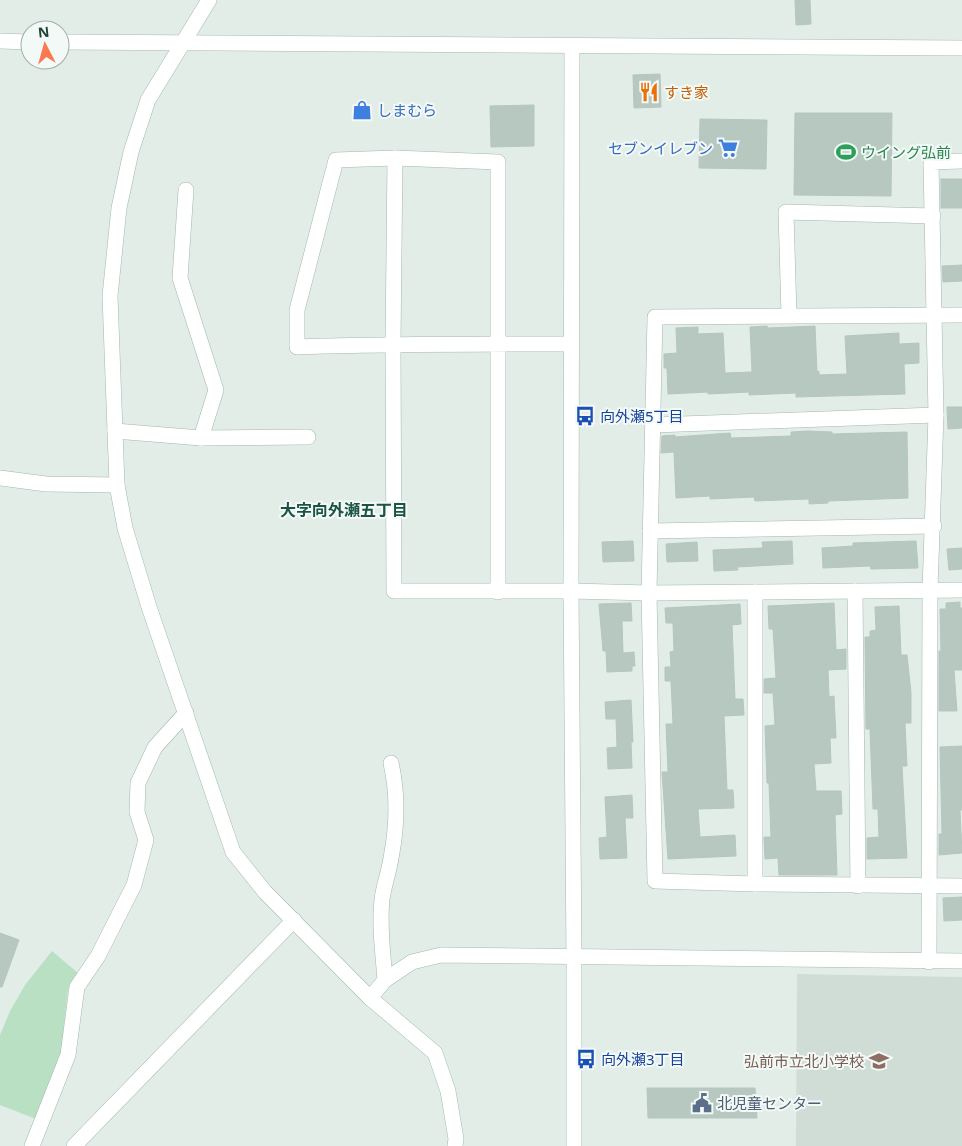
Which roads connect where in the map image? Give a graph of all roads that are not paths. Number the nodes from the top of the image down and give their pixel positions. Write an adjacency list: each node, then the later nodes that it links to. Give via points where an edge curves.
1 (209, 0): 5 (street)
2 (0, 41): 3 (street)
3 (20, 42)
4 (70, 42): 5 (street)
5 (183, 43): 6 (street); 20 (street, via 148,100 118,208 110,296)
6 (572, 47): 7 (street); 17 (street)
7 (962, 48)
8 (395, 158): 15 (street); 15 (street, via 336,160 297,310 297,347); 16 (street, via 498,162)
9 (962, 162): 11 (street, via 931,162)
10 (186, 190): 21 (street, via 180,278 216,390)
11 (933, 216): 12 (street); 13 (street, via 786,212)
12 (933, 314): 13 (street); 14 (street); 18 (street)
13 (789, 315): 19 (street, via 655,317)
14 (962, 315)
15 (393, 344): 16 (street); 31 (street, via 394,591)
16 (498, 344): 17 (street); 31 (street)
17 (571, 344): 29 (street)
18 (936, 415): 19 (street); 25 (street)
19 (654, 425): 26 (street)
20 (114, 431): 21 (street); 24 (street)
21 (201, 438): 22 (street)
22 (308, 438)
23 (0, 478): 24 (street, via 46,484)
24 (117, 486): 34 (street, via 149,607)
25 (934, 526): 26 (street); 27 (street)
26 (650, 531): 33 (street)
27 (930, 590): 28 (street); 30 (street); 38 (street)
28 (962, 590)
29 (571, 591): 31 (street); 33 (street); 41 (street)
30 (855, 591): 32 (street); 37 (street)
31 (498, 592)
32 (754, 592): 33 (street); 36 (street)
33 (649, 593): 36 (street, via 655,881)
34 (186, 713): 40 (street, via 233,852 265,892); 46 (street, via 155,747 138,782 136,812 146,840 134,886 98,956 77,987 68,1055)
35 (391, 763): 44 (street, via 396,782 397,814 392,857 382,898 380,926)
36 (755, 884): 37 (street)
37 (858, 886): 38 (street)
38 (929, 886): 39 (street); 43 (street)
39 (962, 886)
40 (294, 920): 45 (street); 47 (street)
41 (574, 957): 43 (street); 44 (street, via 441,955 412,962); 49 (street)
42 (962, 961): 43 (street)
43 (929, 962)
44 (385, 980): 45 (street)
45 (370, 998): 48 (street, via 435,1053 448,1090)
46 (32, 1146)
47 (74, 1146)
48 (455, 1146)
49 (574, 1146)

